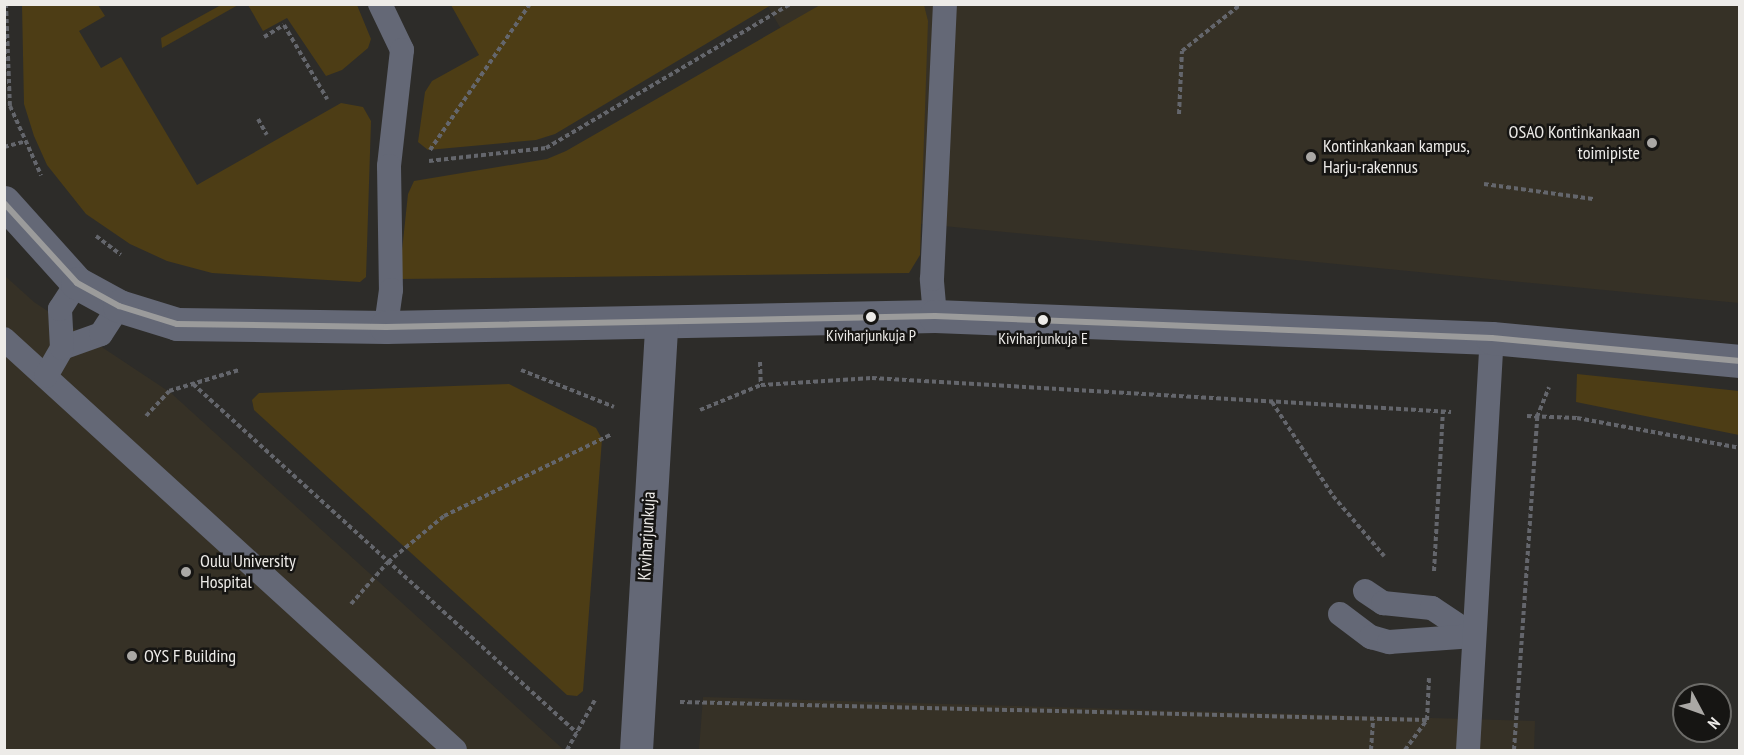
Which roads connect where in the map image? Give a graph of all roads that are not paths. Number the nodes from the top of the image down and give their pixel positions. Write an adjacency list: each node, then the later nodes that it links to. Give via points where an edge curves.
1 (380, 4): 8 (lane, via 402,50 389,166 391,290)
2 (945, 4): 6 (lane, via 932,279)
3 (4, 202): 4 (street)
4 (77, 282): 5 (street); 11 (lane, via 60,309)
5 (119, 306): 8 (street, via 177,324); 11 (lane, via 100,334)
6 (935, 316): 7 (street); 9 (street)
7 (661, 323): 8 (street); 18 (street, Kiviharjunkuja, via 653,407)
8 (386, 327)
9 (1492, 338): 12 (street); 16 (lane)
10 (4, 339): 13 (lane)
11 (62, 348): 13 (lane)
12 (1740, 362)
13 (46, 376): 17 (lane)
14 (1365, 591): 16 (lane, via 1383,603 1432,609)
15 (1340, 614): 16 (lane, via 1371,638 1389,642)
16 (1474, 636): 19 (lane)
17 (455, 750)
18 (636, 750)
19 (1468, 750)

